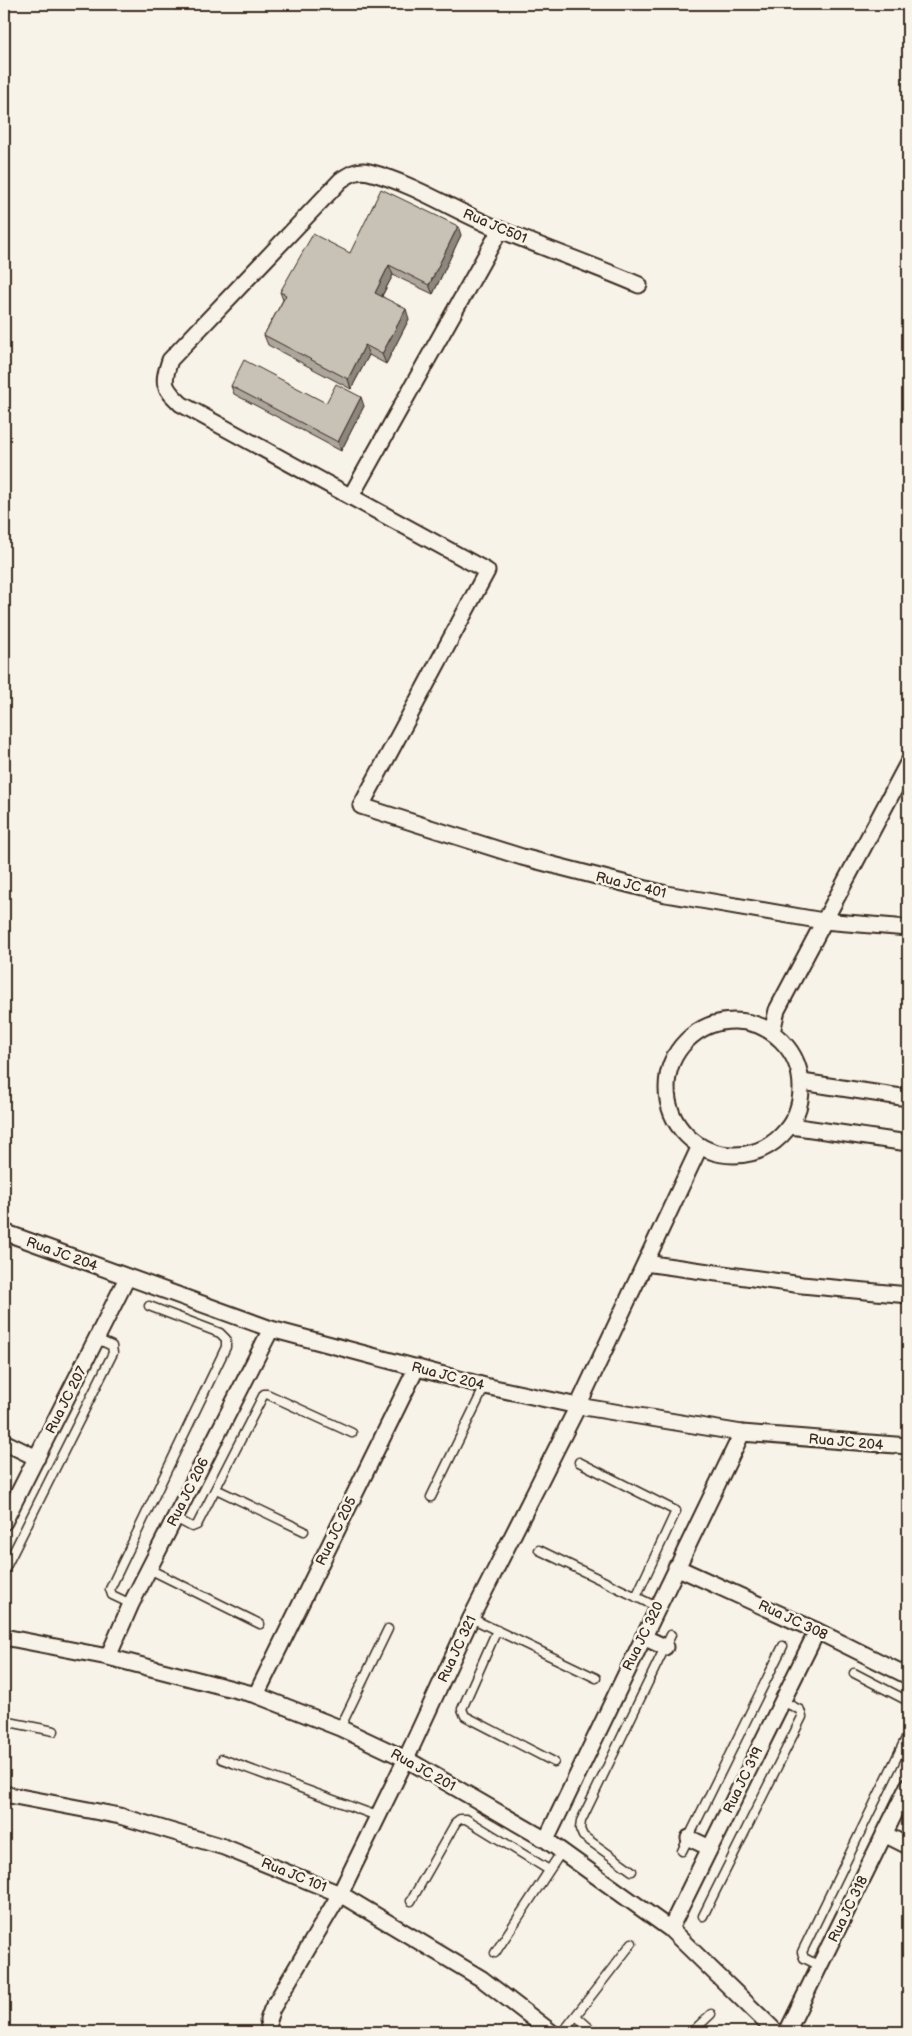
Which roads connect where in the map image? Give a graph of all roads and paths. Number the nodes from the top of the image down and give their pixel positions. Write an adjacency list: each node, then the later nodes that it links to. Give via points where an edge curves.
1 (500, 230): 2 (street, Rua JC501); 3 (street); 3 (street, Rua JC501, via 410,187 367,171 352,172 170,360 163,379 167,391 181,404)
2 (639, 285)
3 (351, 496): 5 (street, Rua JC 401, via 487,571 361,806 522,857 666,894)
4 (908, 763): 5 (street)
5 (823, 921): 6 (street, Rua JC 401); 7 (street, via 777,1010)
6 (908, 928)
7 (772, 1032): 8 (street, via 792,1054); 12 (street, via 745,1021 716,1023 690,1036 672,1060 666,1081 668,1102 678,1126)
8 (802, 1082): 9 (street); 10 (street, via 800,1105)
9 (908, 1098)
10 (791, 1126): 11 (street); 12 (street, via 772,1145 748,1155 721,1155)
11 (908, 1143)
12 (700, 1146): 14 (street, Rua JC 321)
13 (4, 1232): 15 (street, Rua JC 204)
14 (645, 1263): 16 (street, via 802,1285); 22 (street, Rua JC 321)
15 (128, 1278): 18 (street, Rua JC 204); 19 (street, Rua JC 207)
16 (908, 1295)
17 (150, 1306): 39 (lane, via 220,1333 226,1339 226,1347 110,1589 112,1595)
18 (271, 1329): 20 (street, Rua JC 204); 31 (street, Rua JC 206)
19 (97, 1339): 27 (street, Rua JC 207); 37 (lane, via 112,1346 113,1353)
20 (417, 1367): 21 (street, Rua JC 204); 54 (street, Rua JC 205)
21 (485, 1386): 22 (street, Rua JC 204); 30 (lane)
22 (578, 1406): 24 (street, Rua JC 204); 41 (street, Rua JC 321)
23 (352, 1433): 29 (lane, via 264,1394)
24 (742, 1433): 26 (street, Rua JC 204); 35 (street, Rua JC 320)
25 (4, 1442): 27 (street)
26 (908, 1446)
27 (37, 1458): 32 (street, Rua JC 207)
28 (579, 1462): 38 (lane, via 676,1511)
29 (216, 1489): 31 (lane, via 195,1527); 33 (lane)
30 (430, 1497)
31 (175, 1518): 36 (street, Rua JC 206)
32 (4, 1522)
33 (304, 1531)
34 (539, 1550): 38 (lane)
35 (676, 1566): 40 (street, Rua JC 320); 45 (street, Rua JC 308)
36 (148, 1569): 39 (street, Rua JC 206); 42 (lane)
37 (4, 1571)
38 (636, 1597): 40 (lane)
39 (131, 1604): 50 (street, Rua JC 206)
40 (657, 1607): 46 (street, Rua JC 320)
41 (471, 1618): 44 (lane); 62 (street, Rua JC 321)
42 (260, 1624)
43 (388, 1629): 58 (lane)
44 (497, 1630): 53 (lane); 63 (lane, via 462,1713)
45 (817, 1631): 52 (street, Rua JC 308); 55 (street, Rua JC 319)
46 (643, 1636): 48 (street); 68 (street, Rua JC 320)
47 (4, 1637): 50 (street, Rua JC 201)
48 (668, 1641): 74 (lane, via 581,1821 583,1836)
49 (783, 1646): 69 (lane)
50 (108, 1657): 54 (street, Rua JC 201)
51 (854, 1673): 56 (lane)
52 (908, 1676)
53 (596, 1678)
54 (256, 1695): 58 (street, Rua JC 201)
55 (782, 1701): 71 (street, Rua JC 319); 77 (lane, via 800,1710 802,1717)
56 (908, 1701)
57 (4, 1721): 59 (lane)
58 (340, 1728): 62 (street, Rua JC 201)
59 (54, 1731)
60 (908, 1734): 81 (lane, via 802,1952 804,1958)
61 (222, 1759): 66 (lane)
62 (406, 1759): 66 (street, Rua JC 321); 68 (street, Rua JC 201)
63 (554, 1762)
64 (908, 1786): 67 (street, Rua JC 318)
65 (4, 1794): 75 (street, Rua JC 101, via 120,1816 224,1847)
66 (377, 1816): 75 (street, Rua JC 321)
67 (884, 1834): 70 (street); 81 (street, Rua JC 318)
68 (546, 1840): 72 (street, Rua JC 201)
69 (686, 1844): 71 (street)
70 (908, 1846)
71 (710, 1848): 78 (street, Rua JC 319)
72 (562, 1851): 73 (lane); 78 (street, Rua JC 201)
73 (550, 1870): 76 (lane, via 466,1819 460,1819); 80 (lane)
74 (632, 1871)
75 (340, 1894): 84 (street, Rua JC 321, via 272,2009 268,2020); 85 (street, Rua JC 101, via 482,1979)
76 (411, 1901)
77 (703, 1916)
78 (670, 1929): 89 (street, Rua JC 201)
79 (632, 1943): 83 (lane)
80 (495, 1953)
81 (820, 1966): 90 (street, Rua JC 318)
82 (711, 2014): 88 (lane)
83 (576, 2016): 86 (lane); 87 (lane)
84 (270, 2032)
85 (551, 2032)
86 (563, 2032)
87 (594, 2032)
88 (692, 2032)
89 (776, 2032)
90 (787, 2032)

